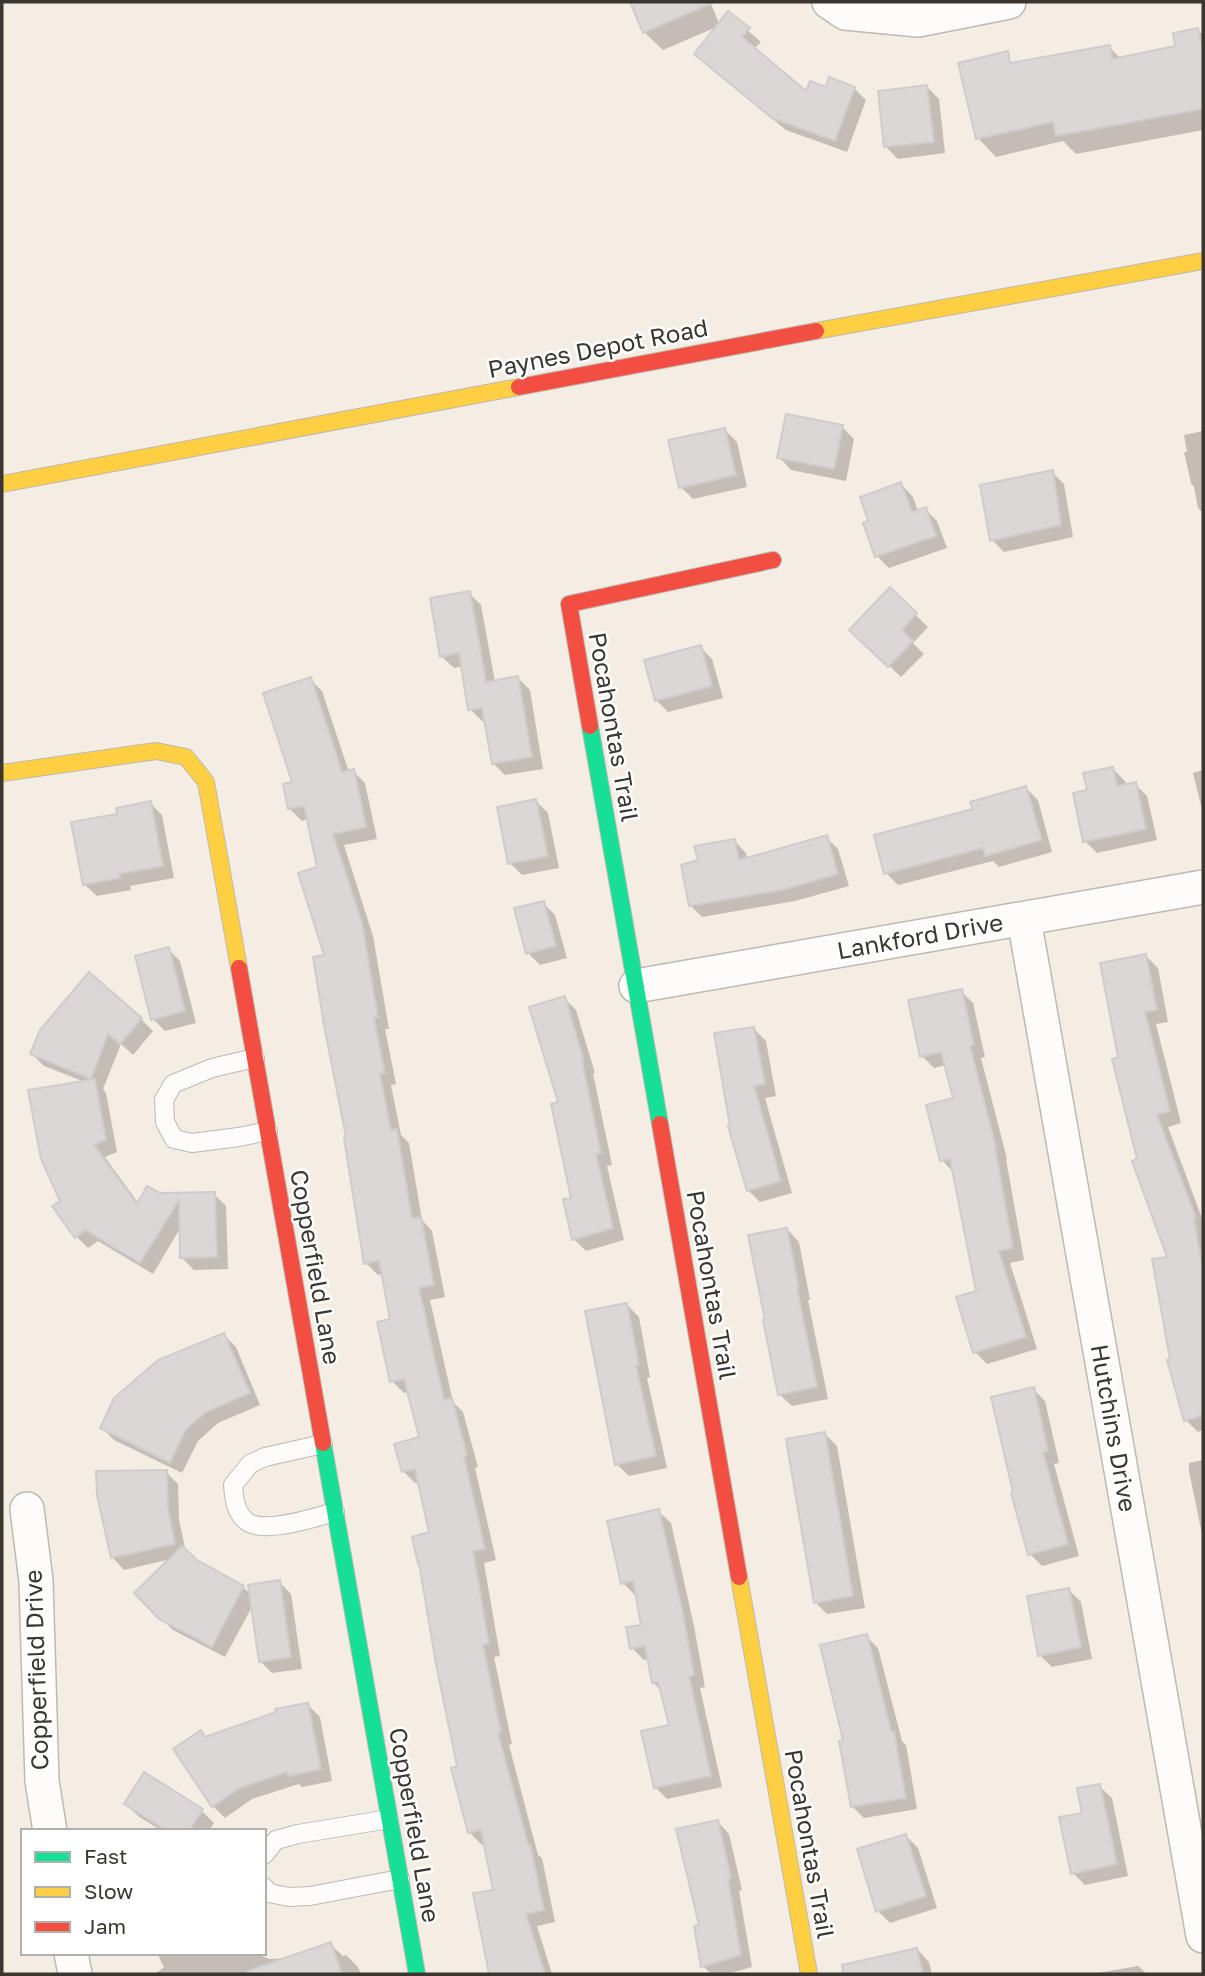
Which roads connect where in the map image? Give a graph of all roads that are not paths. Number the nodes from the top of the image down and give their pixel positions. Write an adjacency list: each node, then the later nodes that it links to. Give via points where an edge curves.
1 (829, 2): 2 (street, via 845,13 918,20)
2 (1009, 2)
3 (1203, 261): 4 (street, Paynes Depot Road)
4 (2, 484)
5 (773, 560): 9 (street, Pocahontas Trail, via 569,604)
6 (2, 774): 10 (street, Copperfield Lane, via 156,751 186,757 206,782)
7 (1203, 887): 8 (street, Lankford Drive)
8 (1024, 919): 9 (street, Lankford Drive); 20 (street, Hutchins Drive)
9 (636, 986): 24 (street, Pocahontas Trail)
10 (254, 1058): 11 (street, Copperfield Lane); 11 (lane, via 173,1084 164,1100 165,1122 174,1139 192,1143)
11 (268, 1131): 12 (street, Copperfield Lane)
12 (323, 1444): 14 (street, Copperfield Lane); 14 (lane, via 250,1464 233,1485 234,1498 246,1521 257,1526 285,1525)
13 (27, 1509): 16 (street, Copperfield Drive, via 36,1581 41,1781)
14 (335, 1512): 15 (street, Copperfield Lane)
15 (389, 1819): 17 (lane, via 298,1834 276,1840); 18 (street, Copperfield Lane)
16 (50, 1829)
17 (266, 1852)
18 (400, 1880): 19 (lane, via 289,1898); 23 (street, Copperfield Lane)
19 (266, 1889)
20 (1203, 1936)
21 (71, 1955): 22 (street)
22 (75, 1974)
23 (417, 1974)
24 (809, 1974)

